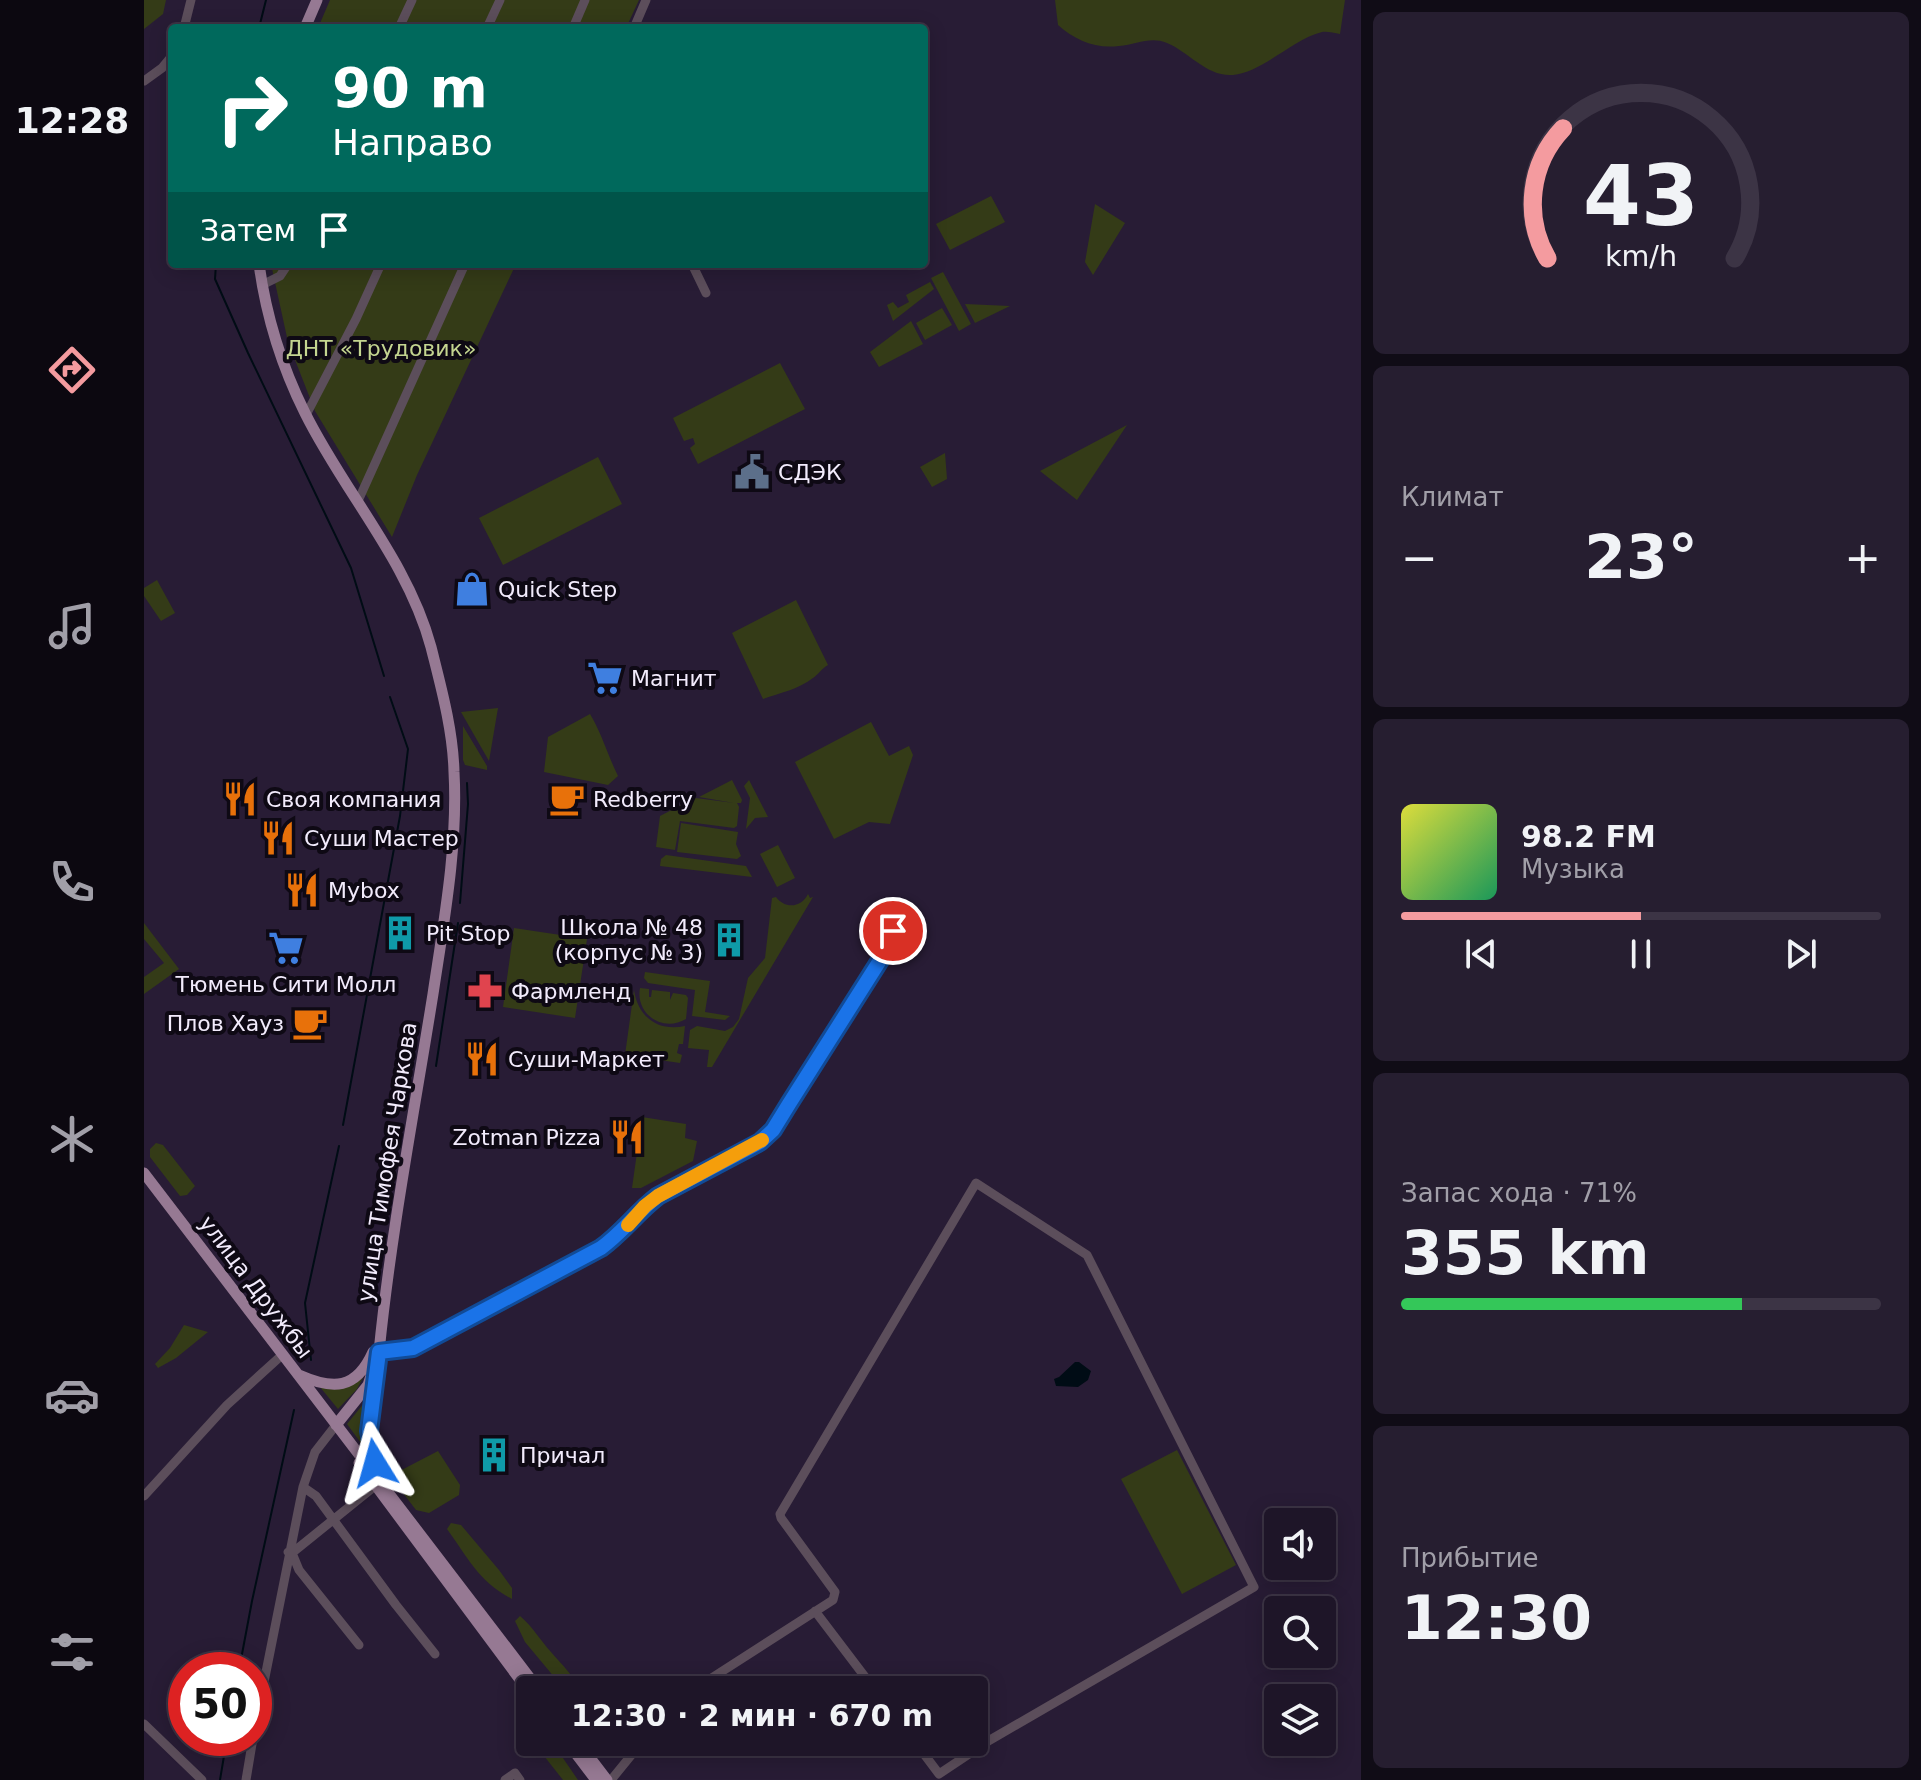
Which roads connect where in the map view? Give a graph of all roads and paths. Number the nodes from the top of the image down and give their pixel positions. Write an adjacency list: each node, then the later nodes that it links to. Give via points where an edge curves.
1 (191, 0): 7 (street)
2 (317, 0): 8 (main road)
3 (412, 0): 9 (street)
4 (500, 0): 10 (street)
5 (585, 0): 11 (street)
6 (646, 0): 12 (street)
7 (185, 24)
8 (307, 24)
9 (401, 24)
10 (489, 24)
11 (575, 24)
12 (636, 24)
13 (168, 61): 14 (street)
14 (144, 81)
15 (260, 268): 20 (main road, улица Тимофея Чаркова)
16 (285, 268): 20 (street)
17 (379, 268): 22 (street)
18 (463, 268): 23 (street)
19 (694, 268): 21 (street)
20 (262, 285): 22 (main road, улица Тимофея Чаркова, via 286,369)
21 (706, 293)
22 (306, 415): 23 (main road, улица Тимофея Чаркова)
23 (358, 501): 26 (main road, улица Тимофея Чаркова, via 404,581 430,645 454,770 445,911)
24 (893, 931): 27 (street, via 891,943 773,1130 760,1142 658,1196 601,1248 413,1348)
25 (144, 1173): 28 (main road, улица Дружбы)
26 (382, 1329): 27 (main road, улица Тимофея Чаркова); 29 (main road, via 366,1366 346,1383 327,1385)
27 (379, 1352): 30 (main road, улица Тимофея Чаркова, via 368,1385); 31 (main road, via 369,1431)
28 (282, 1355): 29 (main road, улица Дружбы); 33 (street, via 227,1405)
29 (297, 1374): 30 (main road, улица Дружбы)
30 (336, 1425): 31 (main road, улица Дружбы); 32 (street, via 315,1452)
31 (378, 1484): 34 (street); 37 (main road, улица Дружбы)
32 (303, 1487): 34 (street); 35 (street)
33 (144, 1496)
34 (332, 1518): 35 (street); 40 (street)
35 (290, 1553): 38 (street); 39 (street)
36 (815, 1611): 43 (street); 44 (street); 46 (street, via 833,1600 835,1592 780,1514 976,1183 1087,1255 1254,1587)
37 (481, 1620): 41 (main road); 42 (main road)
38 (359, 1645)
39 (270, 1652)
40 (435, 1654)
41 (519, 1676)
42 (527, 1676)
43 (715, 1676)
44 (864, 1676)
45 (144, 1724): 53 (street)
46 (988, 1741)
47 (250, 1756): 54 (street)
48 (578, 1756): 57 (main road)
49 (589, 1756): 58 (main road)
50 (630, 1756): 58 (street)
51 (926, 1756): 52 (street, via 939,1774)
52 (966, 1756)
53 (202, 1780)
54 (246, 1780)
55 (505, 1780): 56 (street, via 515,1773)
56 (520, 1780)
57 (596, 1780)
58 (609, 1780)

